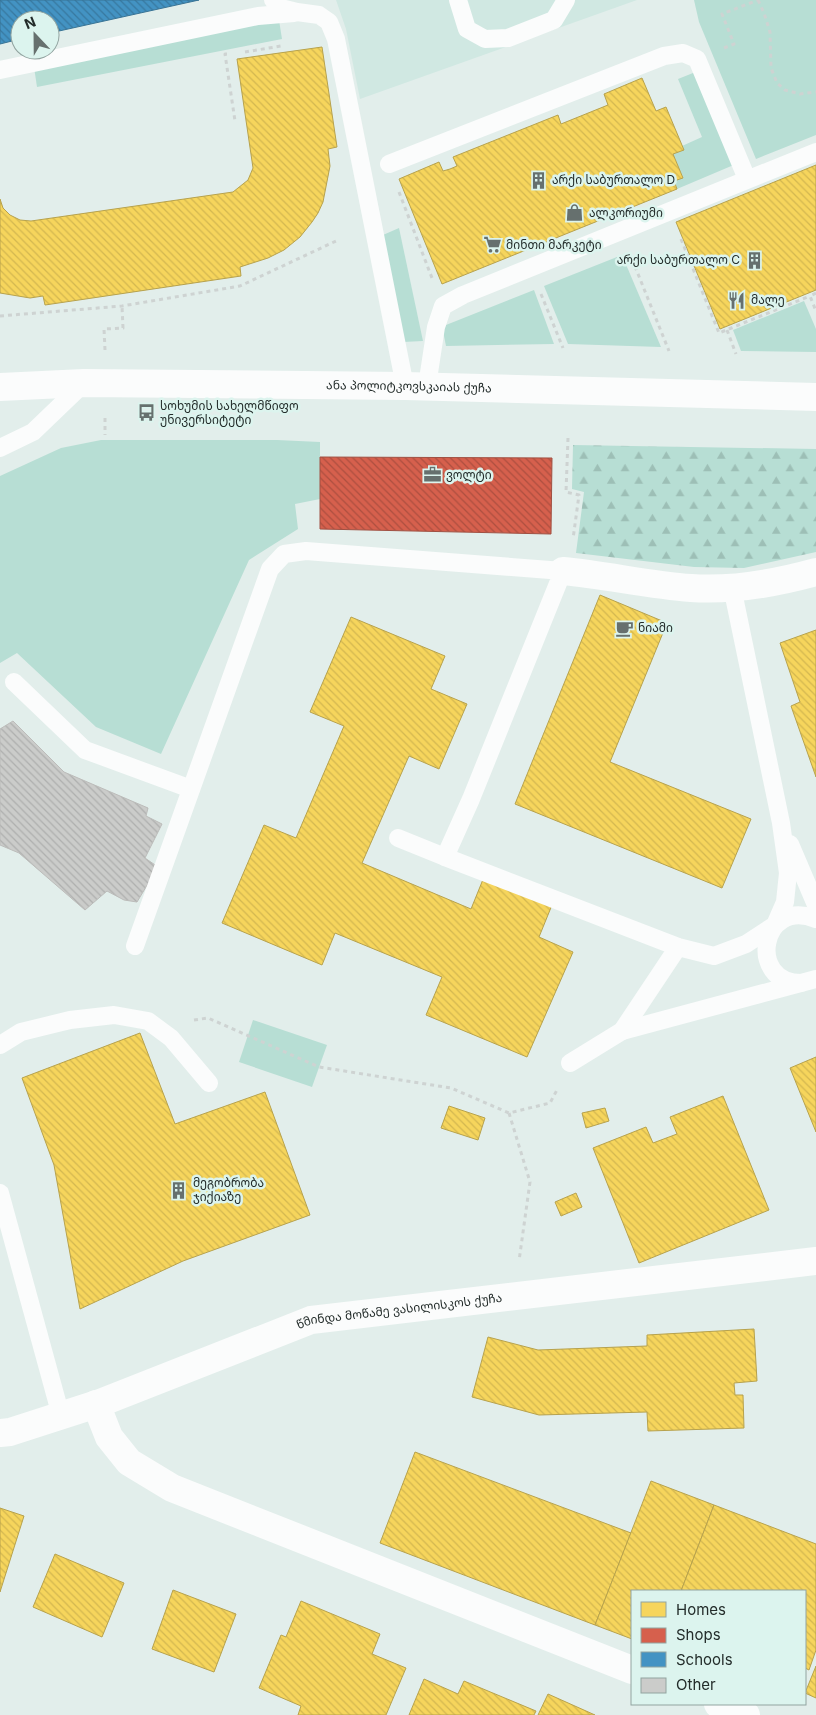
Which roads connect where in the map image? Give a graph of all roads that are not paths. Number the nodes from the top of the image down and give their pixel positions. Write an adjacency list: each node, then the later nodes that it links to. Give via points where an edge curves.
1 (274, 0): 4 (lane, via 281,8)
2 (458, 0): 3 (lane, via 467,29 485,39 508,38 554,20)
3 (566, 0)
4 (298, 12): 5 (lane, via 258,16); 10 (lane, via 319,15 330,22 336,39)
5 (0, 70)
6 (816, 152): 8 (lane)
7 (389, 164): 8 (lane, via 664,56 683,53 697,59)
8 (747, 179): 10 (lane, via 443,306)
9 (84, 384): 10 (street, ანა პოლიტკოვსკაიას ქუჩა); 11 (street, ანა პოლიტკოვსკაიას ქუჩა); 13 (lane, via 33,432)
10 (416, 386): 12 (street, ანა პოლიტკოვსკაიას ქუჩა)
11 (0, 387)
12 (816, 397)
13 (0, 448)
14 (566, 571): 16 (street, via 692,588); 18 (lane, via 306,551 284,554 270,569); 21 (lane)
15 (816, 572): 16 (street)
16 (732, 587): 19 (lane)
17 (14, 682): 18 (lane, via 85,750)
18 (191, 790): 25 (lane)
19 (781, 823): 22 (lane); 24 (lane, via 788,874 785,902)
20 (398, 838): 21 (lane)
21 (445, 857): 26 (lane)
22 (816, 905)
23 (816, 919): 24 (lane, via 795,915)
24 (775, 925): 26 (lane, via 746,944 714,956); 27 (lane, via 766,945 766,957 771,967 788,981)
25 (135, 946)
26 (678, 947): 28 (lane)
27 (814, 980): 28 (lane)
28 (622, 1031): 30 (lane)
29 (0, 1044): 31 (lane, via 21,1032 70,1020 114,1015 148,1021 171,1038)
30 (570, 1063)
31 (209, 1083)
32 (0, 1193): 35 (lane)
33 (816, 1261): 34 (street, წმინდა მოწამე ვასილისკოს ქუჩა, via 311,1320)
34 (96, 1404): 35 (street, წმინდა მოწამე ვასილისკოს ქუჩა); 37 (street, via 109,1437 129,1462 172,1488)
35 (61, 1416): 36 (street, წმინდა მოწამე ვასილისკოს ქუჩა)
36 (0, 1433)
37 (631, 1670)
38 (721, 1705): 39 (street)
39 (746, 1715)

